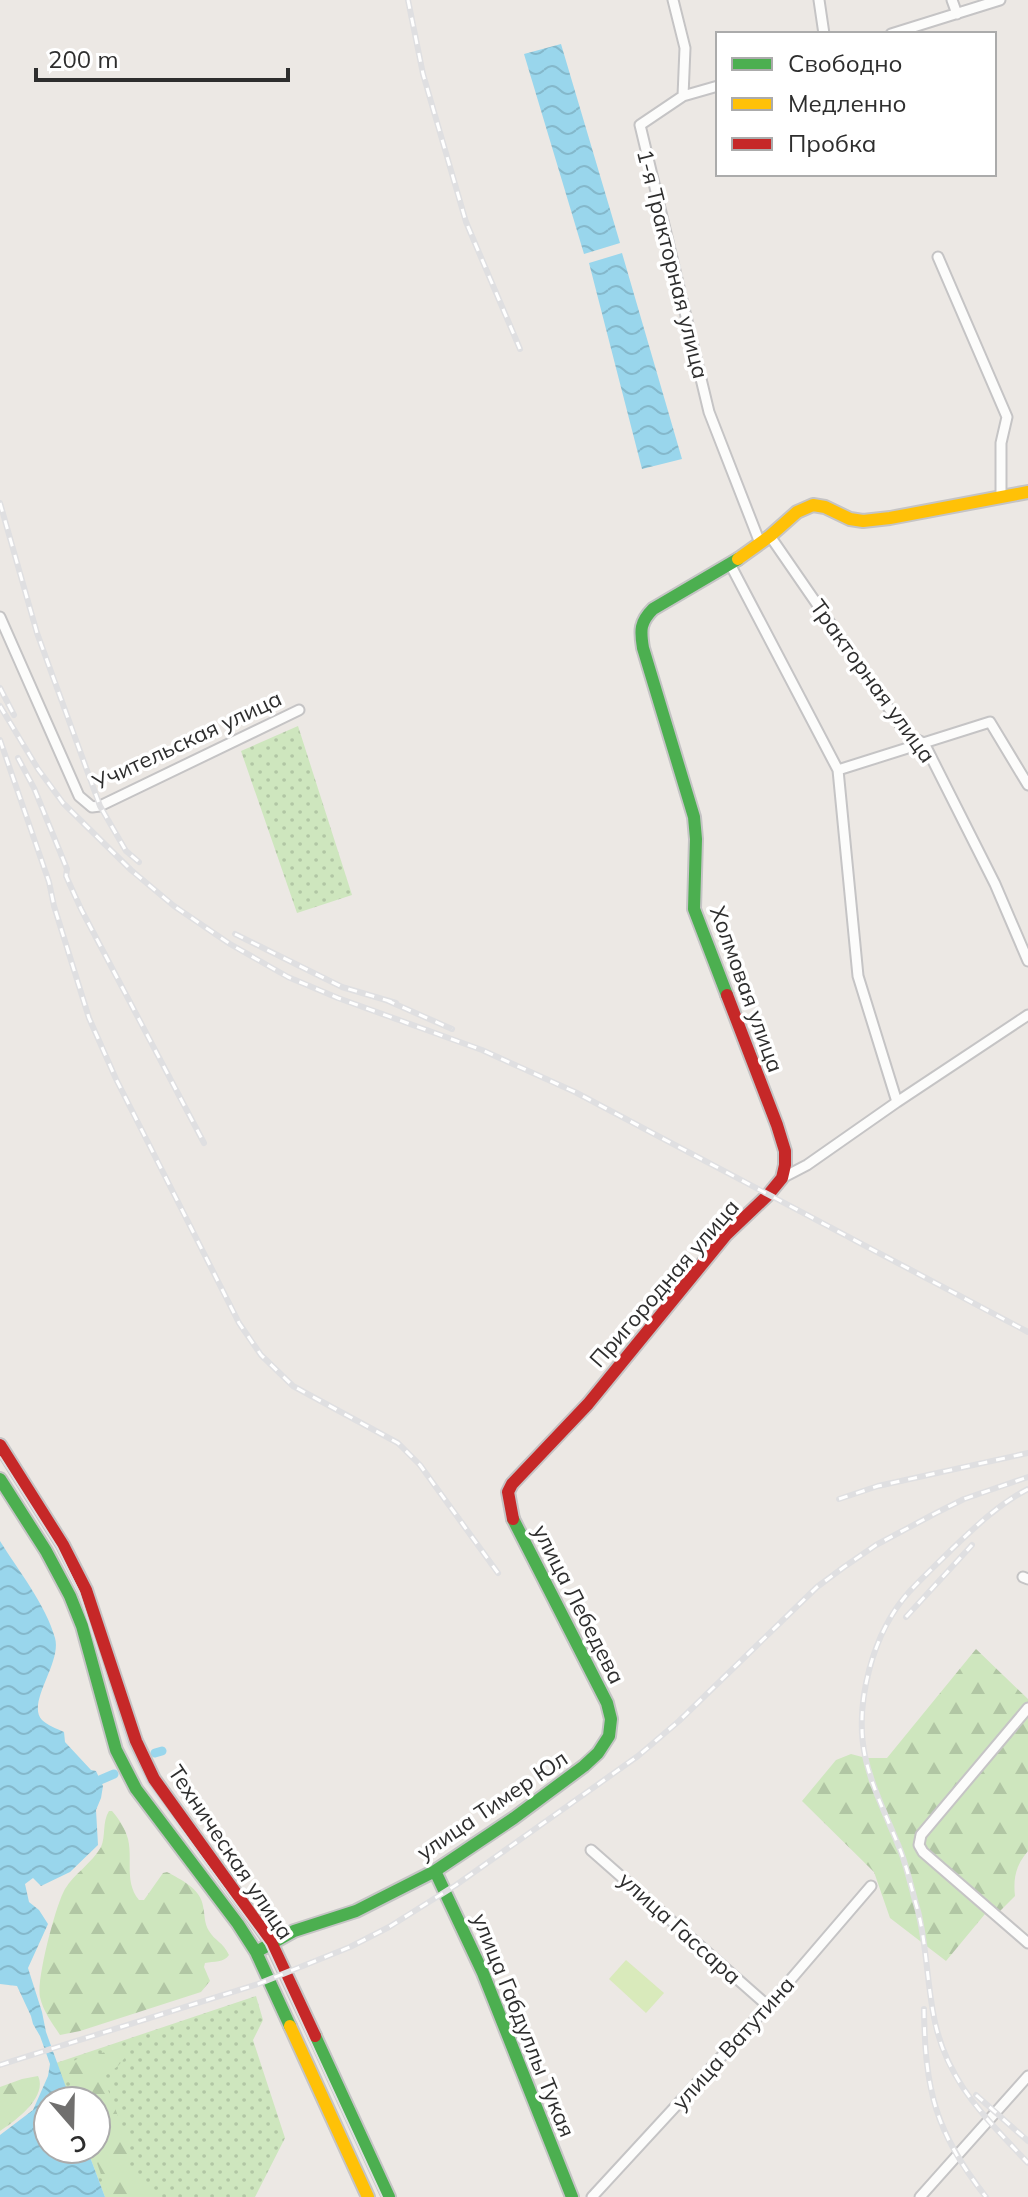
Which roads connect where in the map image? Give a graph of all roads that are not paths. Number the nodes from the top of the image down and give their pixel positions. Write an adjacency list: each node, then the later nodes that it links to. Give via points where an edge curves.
1 (673, 0): 9 (street, via 685,48)
2 (819, 0): 6 (street)
3 (952, 0): 5 (street)
4 (1000, 0): 5 (street)
5 (957, 14): 7 (street)
6 (824, 32)
7 (898, 32)
8 (716, 87): 9 (street)
9 (683, 96): 13 (street, 1-я Тракторная улица, via 640,125 709,412)
10 (938, 257): 12 (street, via 1007,417 1001,443)
11 (1028, 492): 12 (street)
12 (1001, 498): 13 (street, via 863,521 813,505)
13 (765, 540): 14 (street); 17 (street, Тракторная улица, via 908,736)
14 (730, 564): 18 (street); 23 (street, Холмовая улица, via 653,609 640,627 694,817 694,909 777,1125 785,1151)
15 (0, 617): 16 (street, Учительская улица, via 79,796 92,807)
16 (299, 710)
17 (924, 743): 18 (street); 19 (street, via 990,722); 20 (street, Тракторная улица)
18 (838, 770): 22 (street, via 858,976)
19 (1028, 785)
20 (1028, 961)
21 (1028, 1015): 22 (street, Пригородная улица)
22 (897, 1102): 23 (street, Пригородная улица)
23 (782, 1178): 26 (street, Пригородная улица, via 726,1235 588,1404)
24 (0, 1445): 32 (street, Техническая улица, via 86,1590 136,1741 154,1779)
25 (0, 1479): 34 (street, Техническая улица, via 70,1596 116,1750 136,1789)
26 (508, 1492): 28 (street, улица Лебедева, via 511,1514 607,1703)
27 (1028, 1708): 33 (street, via 921,1835 919,1845)
28 (609, 1736): 30 (street, улица Тимер Юл, via 584,1766)
29 (591, 1850): 35 (street, улица Гассара)
30 (435, 1871): 32 (street, улица Тимер Юл, via 356,1911); 39 (street, улица Габдуллы Тукая, via 483,1973)
31 (871, 1886): 35 (street, улица Ватутина)
32 (271, 1942): 34 (street, улица Тимер Юл); 38 (street, Техническая улица)
33 (1028, 1943)
34 (256, 1952): 37 (street, Техническая улица)
35 (768, 2006): 40 (street, улица Ватутина)
36 (1028, 2076): 41 (street)
37 (368, 2197)
38 (389, 2197)
39 (572, 2197)
40 (592, 2197)
41 (920, 2197)

